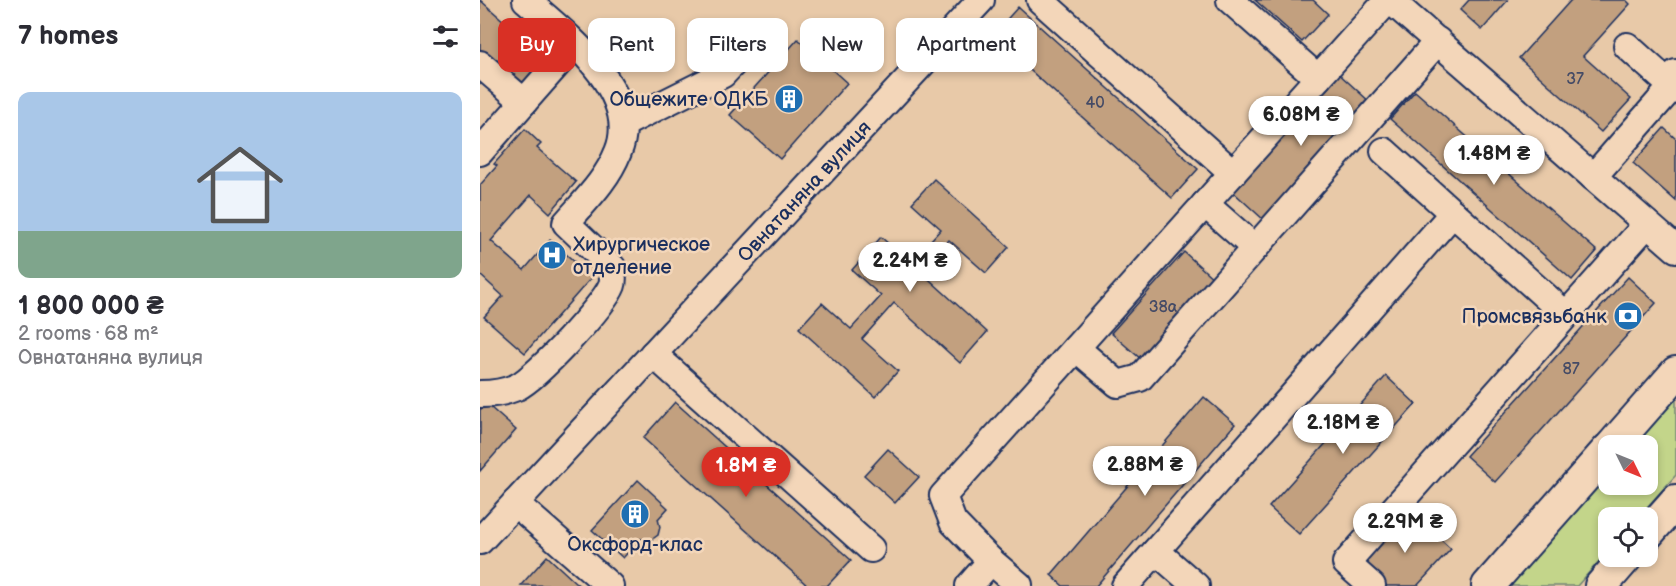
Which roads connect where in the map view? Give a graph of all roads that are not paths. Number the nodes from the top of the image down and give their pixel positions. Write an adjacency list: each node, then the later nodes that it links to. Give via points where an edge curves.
1 (526, 0): 6 (street)
2 (981, 0): 28 (street, Овнатаняна вулиця)
3 (1040, 0): 19 (street)
4 (1230, 0): 13 (street)
5 (1389, 0): 7 (street); 13 (street)
6 (546, 18)
7 (1438, 42): 20 (street); 24 (street)
8 (576, 45): 16 (street, via 606,82)
9 (1627, 46): 14 (street)
10 (480, 64): 15 (street)
11 (550, 72): 15 (street)
12 (725, 72): 16 (street)
13 (1318, 78): 19 (street)
14 (1674, 82): 20 (street)
15 (524, 102): 18 (street)
16 (623, 124): 30 (street, via 619,150 605,178 566,223 612,267 613,284 534,376 516,387)
17 (1384, 151): 22 (street)
18 (480, 152)
19 (1233, 173): 21 (street)
20 (1593, 177): 23 (street)
21 (1205, 204): 24 (street); 27 (street)
22 (1453, 213): 26 (street); 38 (street)
23 (1647, 224): 25 (street); 26 (street)
24 (1255, 248): 27 (street, via 1140,378 1118,384)
25 (1676, 249)
26 (1566, 315): 46 (street, via 1346,562)
27 (1076, 348): 39 (street, via 943,496 953,522)
28 (653, 354): 34 (street, Овнатаняна вулиця); 37 (street)
29 (1676, 373): 31 (main road)
30 (480, 394)
31 (1622, 435)
32 (1598, 461): 47 (main road)
33 (1676, 501): 35 (main road)
34 (515, 503): 36 (street, Овнатаняна вулиця); 42 (street)
35 (1658, 521)
36 (480, 541)
37 (871, 549)
38 (1156, 550): 44 (street); 45 (street)
39 (991, 561): 41 (street); 43 (street)
40 (1617, 567): 48 (main road)
41 (1019, 585)
42 (610, 586)
43 (969, 586)
44 (1125, 586)
45 (1196, 586)
46 (1372, 586)
47 (1488, 586)
48 (1600, 586)

